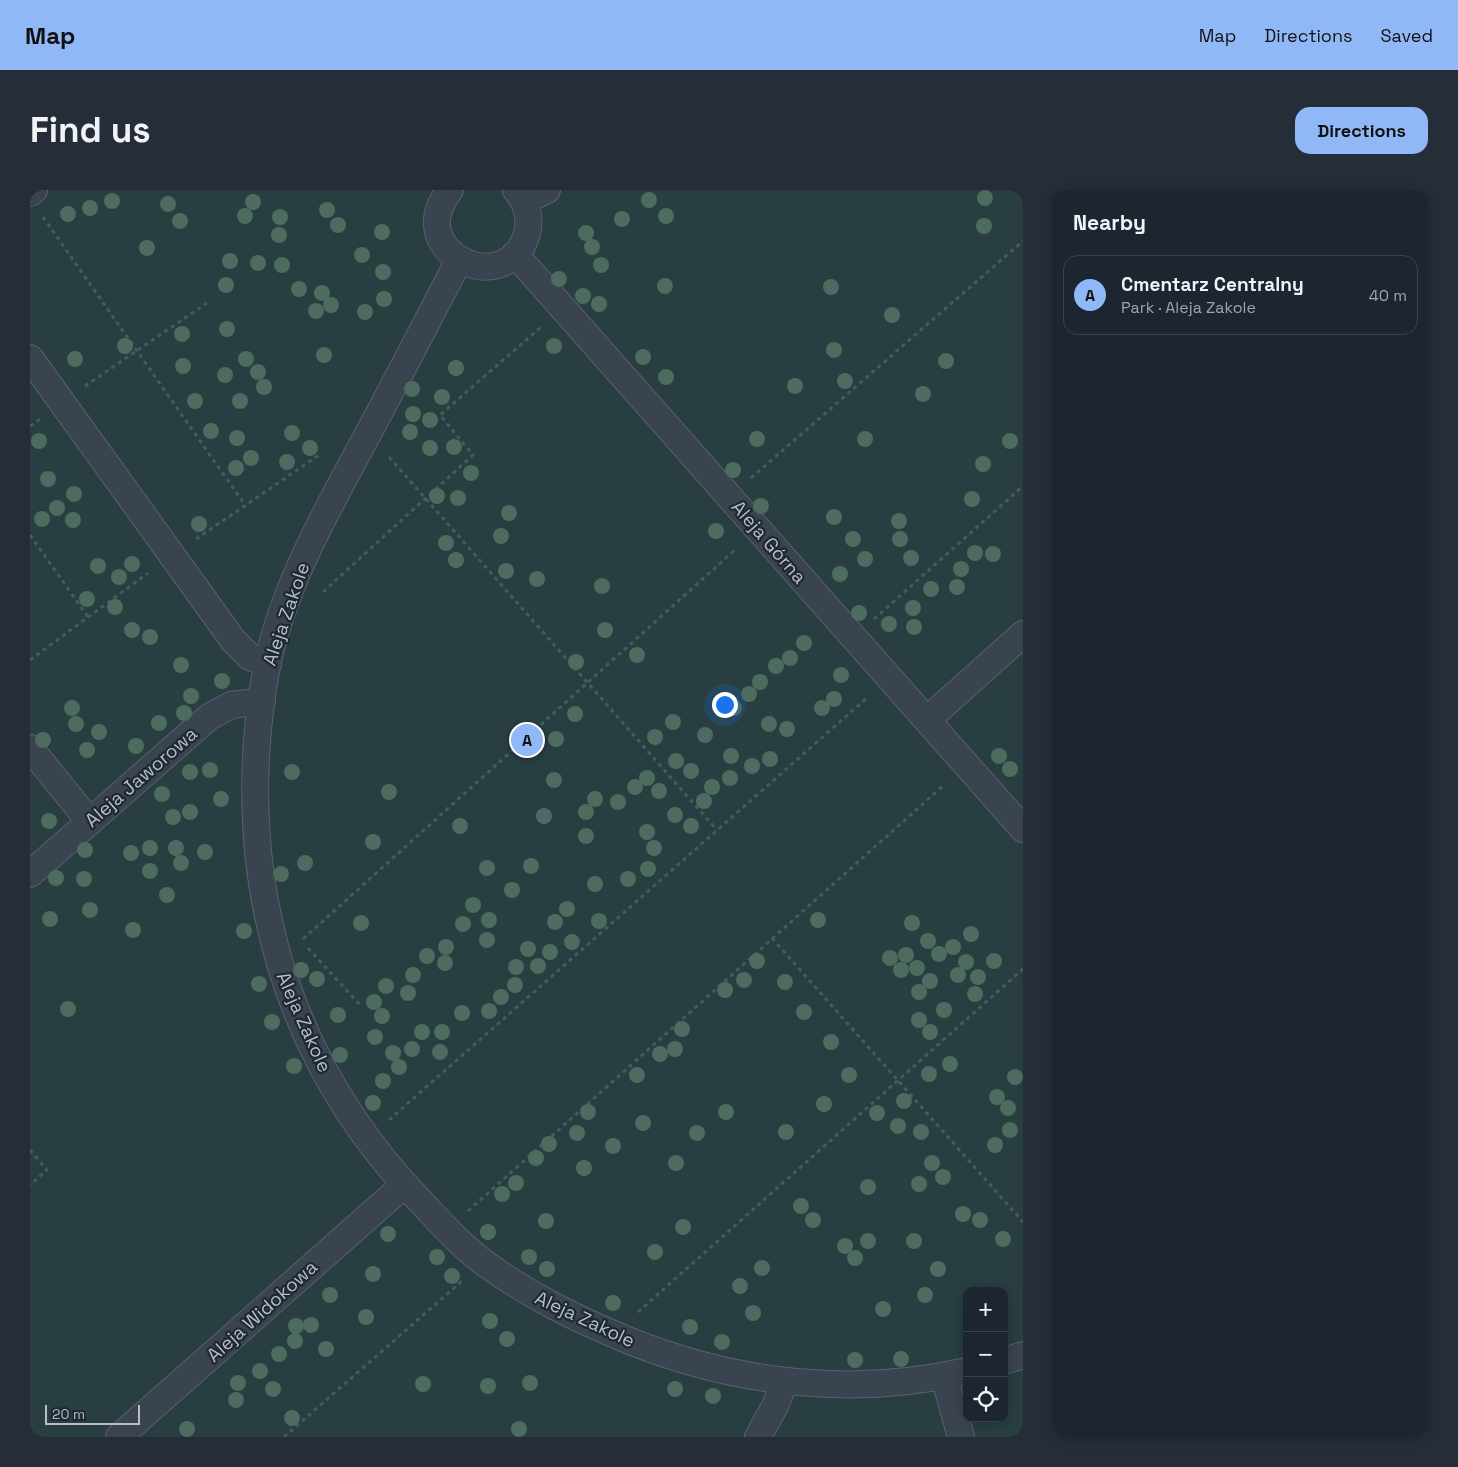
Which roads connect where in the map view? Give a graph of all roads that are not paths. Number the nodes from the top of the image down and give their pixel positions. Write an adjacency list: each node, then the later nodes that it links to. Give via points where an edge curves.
1 (34, 190): 4 (street)
2 (450, 190): 6 (street, via 440,207 438,226 443,244)
3 (529, 194): 5 (street, via 528,231)
4 (36, 204)
5 (515, 254): 6 (street, via 503,263 488,267 469,265); 11 (street, Aleja Górna)
6 (459, 260): 9 (street, Aleja Zakole, via 323,519 296,577)
7 (30, 358): 9 (street, via 233,640 250,657)
8 (1023, 634): 11 (street)
9 (268, 664): 10 (street, Aleja Zakole)
10 (262, 700): 13 (street, Aleja Jaworowa, via 231,704 209,717); 16 (street, Aleja Zakole, via 256,769 256,826 268,922 276,956 306,1033 333,1087 366,1140)
11 (927, 720): 14 (street, Aleja Górna)
12 (30, 748): 13 (street)
13 (90, 822): 15 (street, Aleja Jaworowa)
14 (1023, 829)
15 (30, 874)
16 (404, 1185): 20 (street, Aleja Zakole, via 483,1262 542,1301 613,1334 697,1364); 21 (street, Aleja Widokowa)
17 (1023, 1355): 18 (street)
18 (1008, 1360)
19 (956, 1373): 20 (street, Aleja Zakole, via 859,1384); 23 (street)
20 (784, 1382): 22 (street)
21 (119, 1437)
22 (758, 1437)
23 (961, 1437)

